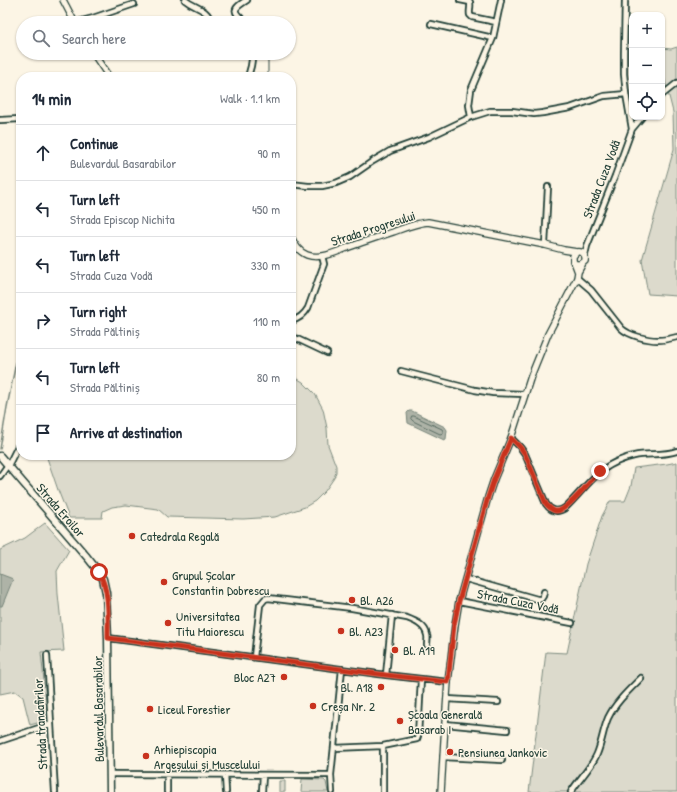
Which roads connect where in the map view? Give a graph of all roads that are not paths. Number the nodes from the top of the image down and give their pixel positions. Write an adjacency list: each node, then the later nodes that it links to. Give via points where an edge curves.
1 (63, 0): 8 (street)
2 (186, 0): 10 (street)
3 (247, 0): 11 (street, via 236,9)
4 (460, 0): 12 (street, via 470,2 469,13 472,17)
5 (501, 0): 12 (street)
6 (625, 0): 21 (street, Strada Cuza Vodă)
7 (134, 4): 9 (street)
8 (71, 16)
9 (100, 16)
10 (208, 16)
11 (239, 16)
12 (496, 22): 14 (street)
13 (431, 24): 14 (street)
14 (493, 38): 22 (street, via 471,90)
15 (98, 60): 17 (street)
16 (252, 60): 18 (street)
17 (106, 72)
18 (249, 72)
19 (677, 83): 20 (street)
20 (665, 93)
21 (626, 94): 22 (street, via 604,96 575,107 543,113 496,110); 26 (street, Strada Cuza Vodă)
22 (471, 117): 27 (street, via 390,152 336,183 322,186)
23 (16, 119): 24 (street)
24 (0, 120)
25 (640, 120): 26 (street)
26 (632, 129): 32 (street, Strada Cuza Vodă, via 587,246)
27 (296, 185)
28 (548, 188): 29 (street)
29 (545, 245): 31 (street, Strada Progresului); 33 (street, Strada Progresului, via 428,222)
30 (296, 246): 33 (street, Strada Progresului, via 307,255)
31 (564, 250): 32 (street, Strada Progresului); 34 (street)
32 (581, 253): 34 (street, via 573,256); 35 (street, Strada Cuza Vodă, via 585,261)
33 (322, 256): 37 (street, via 324,264 306,313)
34 (574, 261): 35 (street); 36 (street)
35 (583, 263): 36 (street, Strada Cuza Vodă)
36 (577, 275): 38 (street, via 625,332 655,340); 42 (street, Strada Cuza Vodă, via 545,341)
37 (296, 319)
38 (677, 337)
39 (296, 338): 40 (street)
40 (327, 353)
41 (401, 371): 42 (street, via 475,390)
42 (525, 394): 43 (street, Strada Cuza Vodă)
43 (511, 438): 45 (street, via 525,454 546,504 556,511 565,508 596,474 609,465 633,456); 49 (street, Strada Cuza Vodă, via 488,497)
44 (16, 446): 46 (street)
45 (677, 451)
46 (4, 461): 47 (street); 48 (main road, Strada Eroilor)
47 (0, 476)
48 (103, 579): 54 (main road, Bulevardul Basarabilor)
49 (466, 579): 50 (street, via 537,599 541,599); 51 (street, Strada Cuza Vodă)
50 (544, 592)
51 (459, 601): 53 (street, Strada Cuza Vodă); 62 (street, Strada Cuza Vodă)
52 (392, 615): 55 (street, via 420,624 427,634); 57 (street, via 265,599 260,605); 59 (street)
53 (572, 623)
54 (108, 638): 57 (street); 73 (main road, Bulevardul Basarabilor)
55 (427, 645)
56 (47, 655): 65 (street, Strada trandafirilor)
57 (254, 657): 58 (street)
58 (342, 669): 59 (street); 70 (street)
59 (386, 675): 61 (street)
60 (641, 678): 86 (street, via 608,717 597,755)
61 (420, 679): 62 (street); 69 (street, via 417,739)
62 (448, 682): 63 (street, Strada Cuza Vodă)
63 (447, 699): 64 (street); 66 (street, Strada Cuza Vodă)
64 (498, 702)
65 (51, 724): 68 (street); 78 (street, Strada trandafirilor)
66 (445, 724): 67 (street); 71 (street, Strada Cuza Vodă)
67 (507, 730)
68 (0, 741)
69 (384, 746): 70 (street); 84 (street)
70 (334, 748): 77 (street)
71 (443, 757): 72 (street); 85 (street, Strada Cuza Vodă)
72 (502, 760)
73 (110, 774): 74 (street); 79 (main road, Bulevardul Basarabilor)
74 (167, 774): 75 (street); 80 (street)
75 (225, 775): 76 (street); 81 (street)
76 (263, 775): 77 (street); 82 (street)
77 (331, 775): 83 (street)
78 (55, 792)
79 (110, 792)
80 (167, 792)
81 (226, 792)
82 (262, 792)
83 (332, 792)
84 (383, 792)
85 (441, 792)
86 (571, 792)

